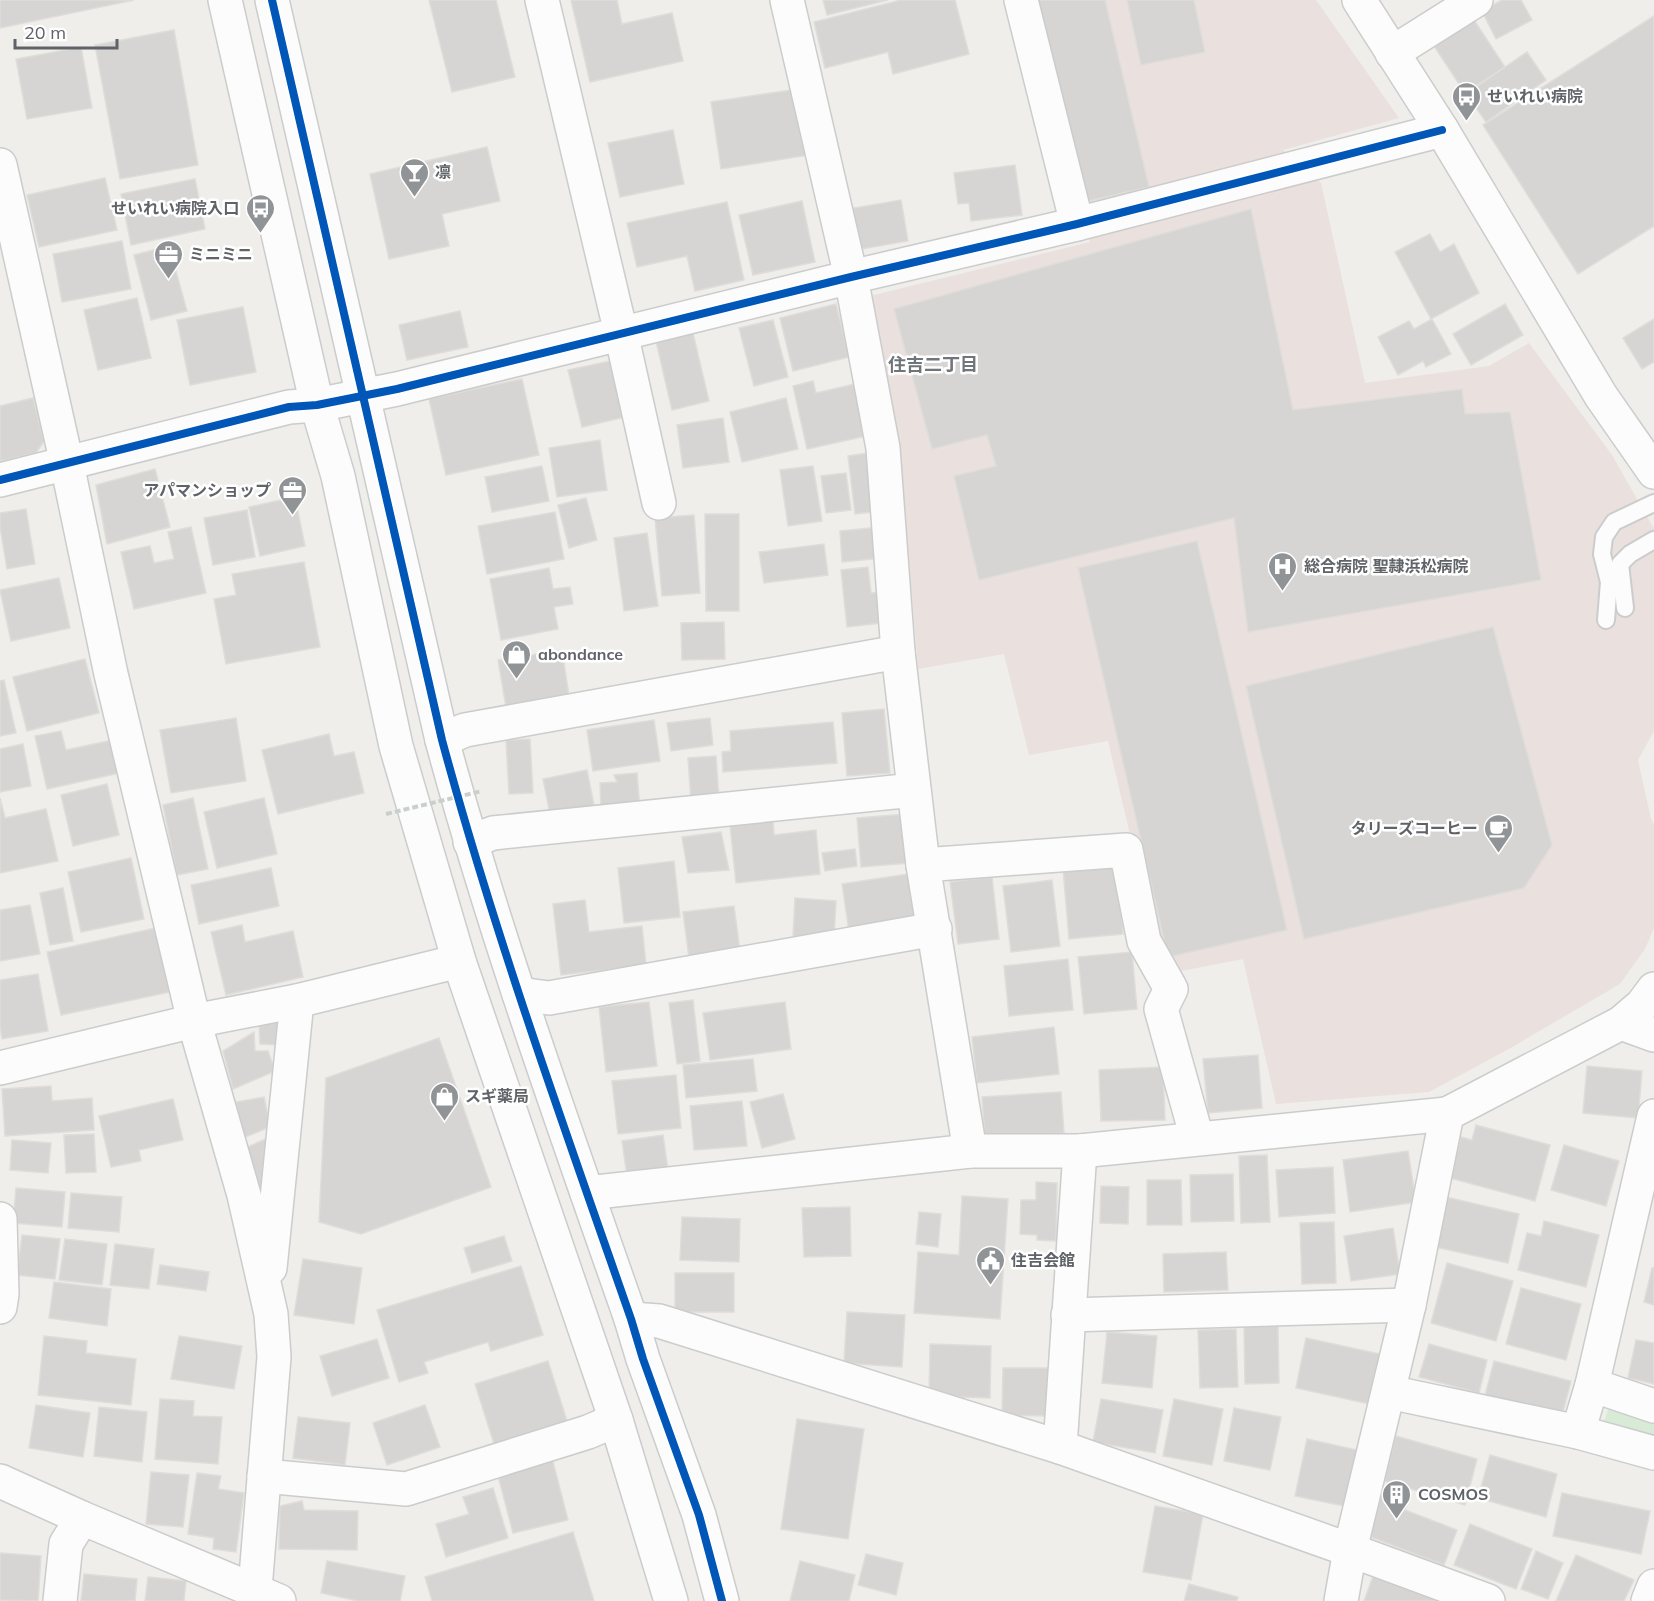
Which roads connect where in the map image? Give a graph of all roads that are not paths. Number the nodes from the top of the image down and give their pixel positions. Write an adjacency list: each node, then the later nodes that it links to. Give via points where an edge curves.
1 (225, 0): 15 (street)
2 (272, 0): 14 (street)
3 (542, 0): 13 (street)
4 (787, 0): 12 (street)
5 (1021, 0): 11 (street)
6 (1359, 0): 8 (street)
7 (1476, 0): 8 (street)
8 (1392, 53): 9 (street)
9 (1442, 130): 11 (street); 17 (street, via 1602,396)
10 (0, 165): 16 (street)
11 (1077, 224): 12 (street)
12 (851, 277): 13 (street); 24 (street, via 883,448)
13 (621, 333): 14 (street); 20 (street)
14 (364, 396): 15 (street); 25 (street)
15 (317, 405): 16 (street, via 289,407); 30 (street, via 338,476 396,746)
16 (67, 464): 18 (street); 34 (street, via 111,674)
17 (1654, 472)
18 (0, 480)
19 (1654, 502): 23 (lane, via 1614,522 1604,537 1602,554 1609,582)
20 (659, 503)
21 (1654, 540): 22 (lane, via 1620,564)
22 (1625, 608)
23 (1606, 620)
24 (898, 652): 25 (street, via 465,730); 26 (street)
25 (442, 740): 27 (street)
26 (914, 789): 27 (street, via 493,833); 28 (street)
27 (470, 843): 32 (street)
28 (923, 865): 29 (street); 40 (street, via 1126,850 1144,941 1171,989 1161,1009)
29 (935, 929): 32 (street, via 549,998); 41 (street)
30 (459, 961): 33 (street); 53 (street)
31 (1654, 989): 35 (street)
32 (519, 994): 43 (street)
33 (297, 1001): 34 (street); 47 (street, via 269,1271)
34 (194, 1021): 37 (street); 47 (street, via 244,1195)
35 (1621, 1023): 36 (street); 38 (street)
36 (1654, 1035)
37 (0, 1068)
38 (1447, 1114): 40 (street); 45 (street)
39 (1654, 1116): 50 (street)
40 (1197, 1138): 42 (street)
41 (970, 1151): 42 (street); 43 (street)
42 (1080, 1151): 48 (street)
43 (587, 1193): 49 (street)
44 (0, 1219): 46 (street)
45 (1409, 1305): 48 (street); 51 (street)
46 (0, 1308)
47 (271, 1314): 57 (street, via 274,1357)
48 (1068, 1315): 55 (street)
49 (631, 1318): 55 (street, via 659,1321); 65 (street, via 699,1515)
50 (1592, 1385): 52 (street); 54 (street)
51 (1389, 1392): 54 (street); 60 (street)
52 (1654, 1406)
53 (616, 1420): 57 (street, via 406,1489); 64 (street)
54 (1578, 1432): 56 (street)
55 (1060, 1447): 60 (street)
56 (1654, 1454)
57 (264, 1476): 62 (street)
58 (0, 1481): 59 (street)
59 (82, 1518): 62 (street); 63 (street, via 66,1544)
60 (1350, 1550): 66 (street); 67 (street)
61 (1654, 1586): 68 (street)
62 (262, 1597)
63 (60, 1601)
64 (671, 1601)
65 (722, 1601)
66 (1341, 1601)
67 (1488, 1601)
68 (1648, 1601)

